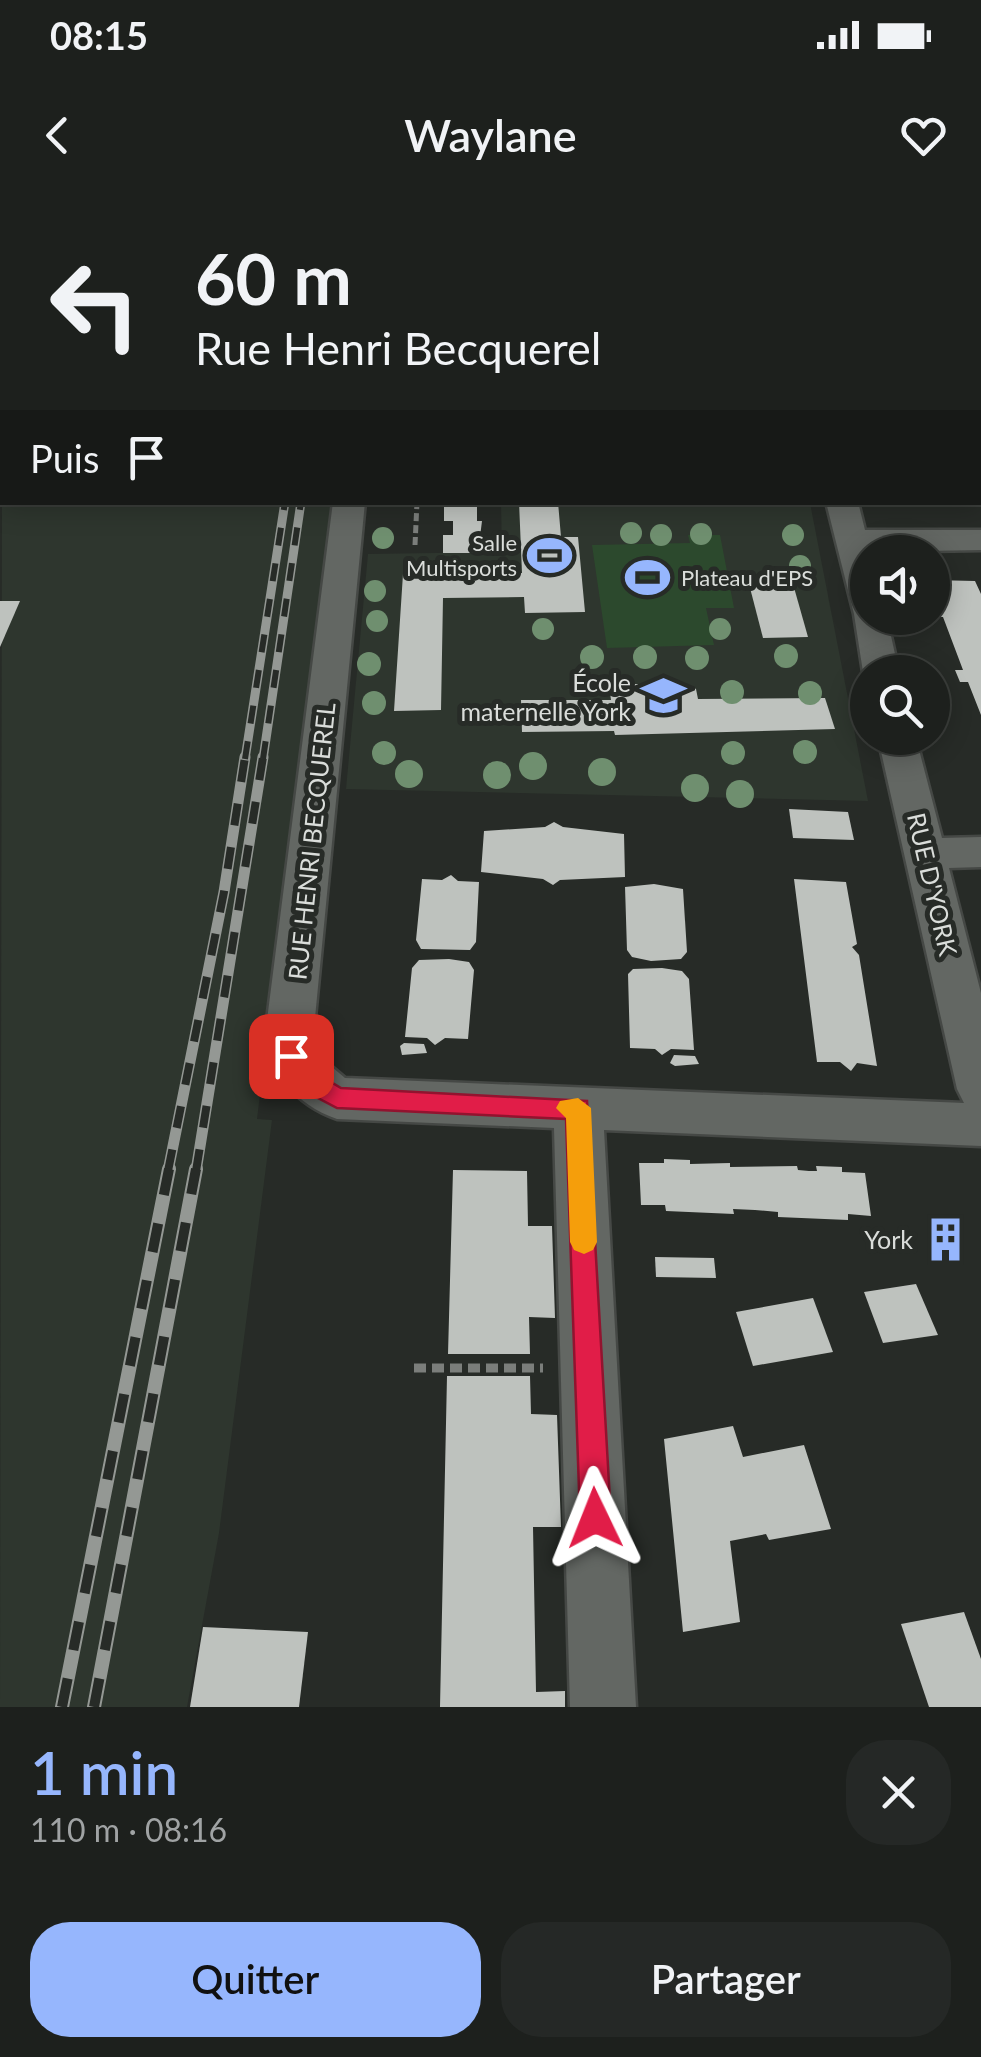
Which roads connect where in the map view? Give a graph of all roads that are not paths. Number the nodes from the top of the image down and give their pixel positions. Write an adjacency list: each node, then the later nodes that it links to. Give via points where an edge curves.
1 (0, 410): 2 (main road)
2 (0, 428)
3 (349, 505): 12 (street, RUE HENRI BECQUEREL, via 291,1056 307,1080 337,1098)
4 (843, 505): 5 (street)
5 (850, 536)
6 (950, 540): 7 (street)
7 (981, 540)
8 (901, 755): 10 (street, RUE D'YORK)
9 (981, 852): 10 (street)
10 (926, 854): 11 (street, RUE D'YORK)
11 (981, 1089)
12 (578, 1108): 13 (street); 14 (street)
13 (981, 1125)
14 (603, 1707)

